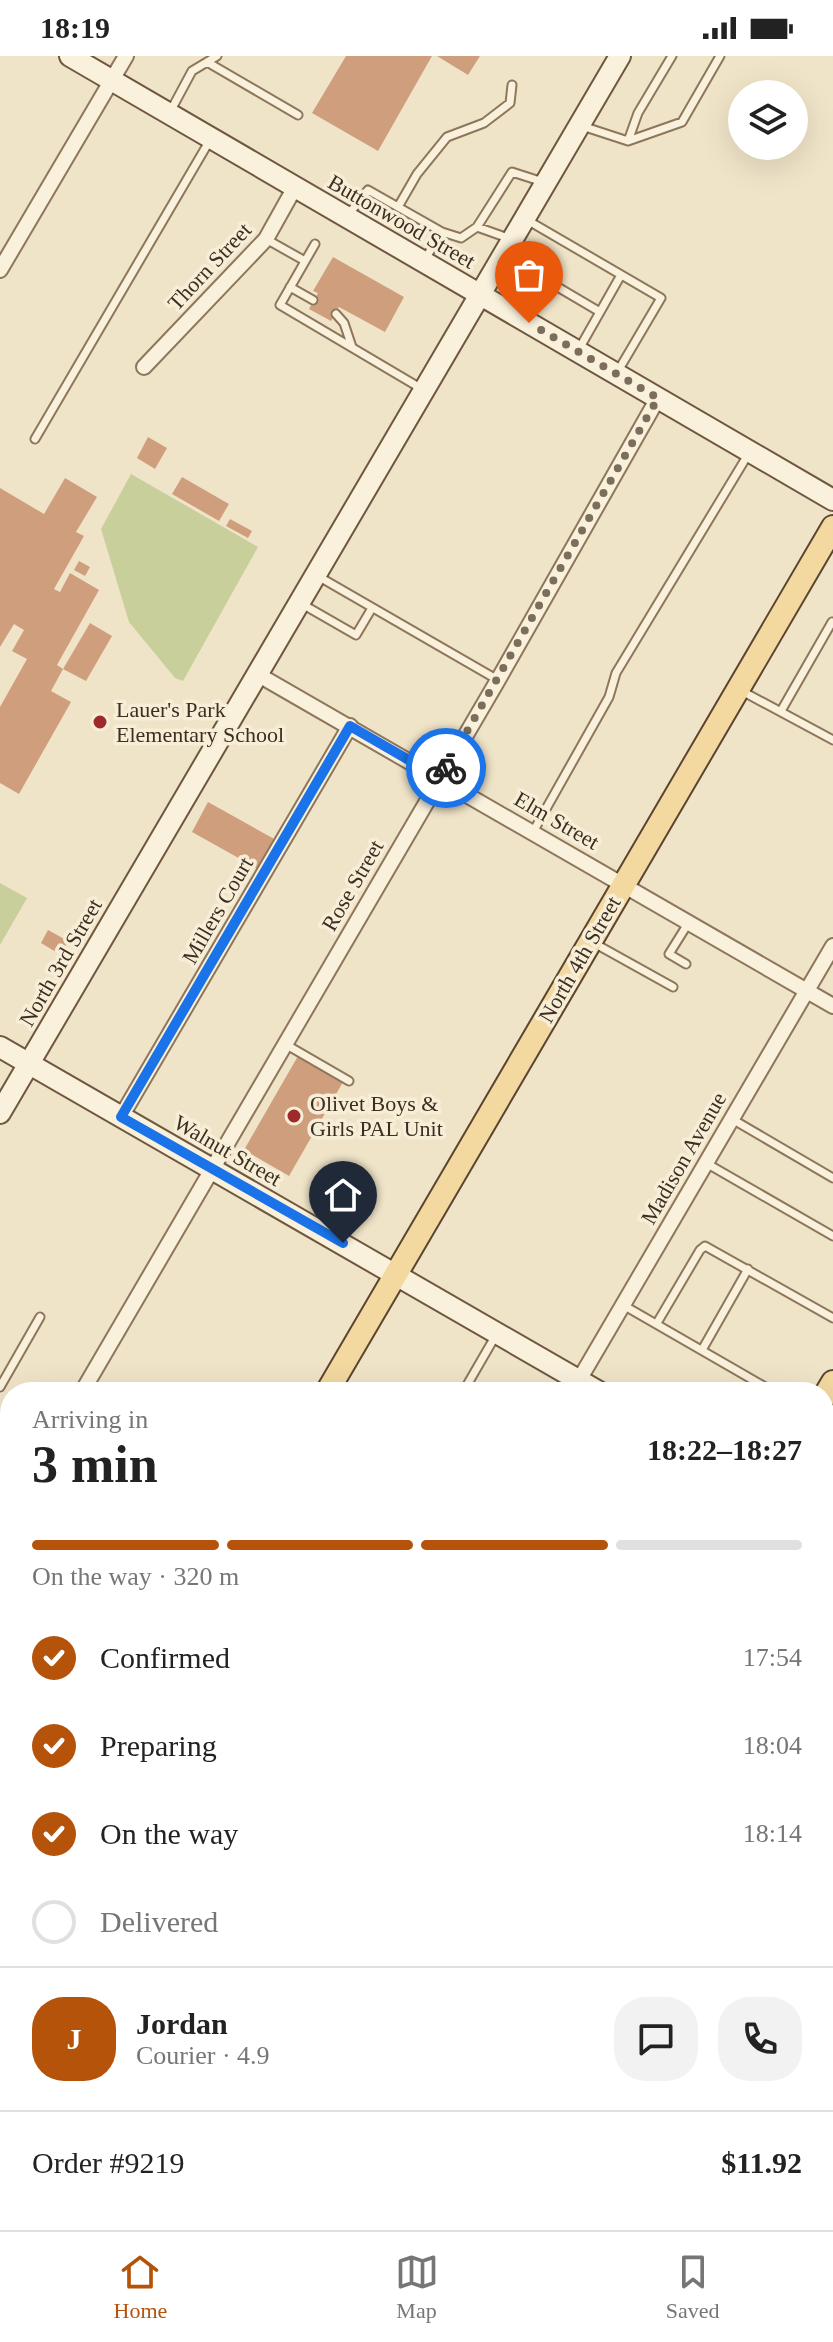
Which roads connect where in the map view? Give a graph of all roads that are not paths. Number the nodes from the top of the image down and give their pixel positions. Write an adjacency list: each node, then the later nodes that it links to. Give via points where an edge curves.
1 (70, 56): 8 (street, Buttonwood Street)
2 (126, 56): 8 (street)
3 (217, 56): 7 (lane)
4 (620, 56): 12 (street, North 3rd Street)
5 (672, 56): 14 (lane)
6 (720, 56): 14 (lane, via 682,122)
7 (207, 62): 10 (lane, via 192,71); 11 (lane)
8 (111, 80): 10 (street, Buttonwood Street); 27 (street)
9 (512, 85): 17 (lane, via 510,103 484,123 447,137)
10 (169, 114): 13 (street, Buttonwood Street)
11 (298, 115)
12 (580, 125): 14 (lane); 15 (street, North 3rd Street)
13 (211, 138): 16 (street, Buttonwood Street); 40 (lane)
14 (628, 141)
15 (546, 183): 19 (street, North 3rd Street); 20 (lane, via 512,172)
16 (295, 187): 18 (street, Buttonwood Street); 22 (street, Thorn Street)
17 (398, 207): 18 (lane, via 368,190); 21 (lane)
18 (347, 217): 26 (street, Buttonwood Street)
19 (525, 218): 24 (street, North 3rd Street); 28 (lane)
20 (477, 227): 21 (lane, via 461,238); 24 (lane)
21 (442, 232): 26 (lane)
22 (266, 239): 25 (lane); 36 (street, Thorn Street)
23 (315, 244): 25 (lane)
24 (508, 247): 30 (street, North 3rd Street); 32 (lane)
25 (305, 261): 29 (lane)
26 (424, 261): 30 (street, Buttonwood Street)
27 (0, 270)
28 (621, 275): 32 (lane); 37 (lane, via 661,298)
29 (290, 287): 31 (lane); 34 (lane, via 280,305)
30 (480, 294): 35 (street, Buttonwood Street); 38 (street, North 3rd Street)
31 (313, 300)
32 (600, 312): 35 (lane)
33 (336, 314): 34 (lane)
34 (352, 347): 38 (lane)
35 (577, 351): 37 (street, Buttonwood Street)
36 (144, 367)
37 (616, 374): 39 (street, Buttonwood Street)
38 (424, 390): 44 (street, North 3rd Street)
39 (658, 398): 41 (street, Buttonwood Street); 49 (street, Rose Street)
40 (35, 439)
41 (750, 451): 42 (street, Buttonwood Street); 55 (lane, via 616,673 609,697)
42 (833, 500)
43 (833, 527): 50 (main road, North 4th Street)
44 (316, 575): 45 (street, North 3rd Street); 46 (lane)
45 (300, 602): 46 (lane, via 356,635); 48 (street, North 3rd Street)
46 (372, 608): 49 (lane)
47 (832, 622): 51 (lane)
48 (257, 674): 52 (street, Elm Street); 66 (street, North 3rd Street)
49 (498, 680): 54 (street, Rose Street)
50 (738, 689): 51 (lane); 56 (main road, North 4th Street)
51 (781, 711): 53 (lane)
52 (350, 726): 54 (street, Elm Street); 69 (street, Millers Court)
53 (833, 740)
54 (440, 778): 55 (street, Elm Street); 64 (street, Rose Street)
55 (533, 832): 56 (street, Elm Street)
56 (623, 884): 57 (street, Elm Street); 58 (main road, North 4th Street)
57 (689, 922): 60 (lane, via 669,954); 62 (street, Elm Street)
58 (590, 941): 61 (lane); 76 (main road, North 4th Street)
59 (833, 946): 62 (street, Madison Avenue)
60 (686, 964)
61 (673, 987)
62 (807, 991): 63 (street, Elm Street); 70 (street, Madison Avenue)
63 (833, 1006)
64 (285, 1044): 67 (lane); 72 (street, Rose Street)
65 (0, 1047): 66 (street, Walnut Street)
66 (29, 1064): 68 (street, North 3rd Street); 69 (street, Walnut Street)
67 (349, 1081)
68 (0, 1113)
69 (121, 1117): 72 (street, Walnut Street)
70 (732, 1119): 71 (street, Madison Avenue); 73 (lane)
71 (706, 1163): 74 (lane); 77 (street, Madison Avenue)
72 (212, 1168): 76 (street, Walnut Street); 84 (street, Rose Street)
73 (833, 1178)
74 (833, 1236)
75 (748, 1269): 79 (lane); 80 (lane, via 705,1246); 82 (lane)
76 (396, 1274): 81 (street, Walnut Street); 85 (main road, North 4th Street)
77 (623, 1305): 80 (lane); 88 (street, Madison Avenue)
78 (40, 1317): 83 (lane)
79 (833, 1318)
80 (657, 1323): 82 (lane)
81 (497, 1333): 86 (lane); 87 (street, Walnut Street)
82 (702, 1350): 89 (lane)
83 (3, 1374)
84 (88, 1382)
85 (333, 1382)
86 (469, 1382)
87 (569, 1382)
88 (577, 1382)
89 (757, 1382)

